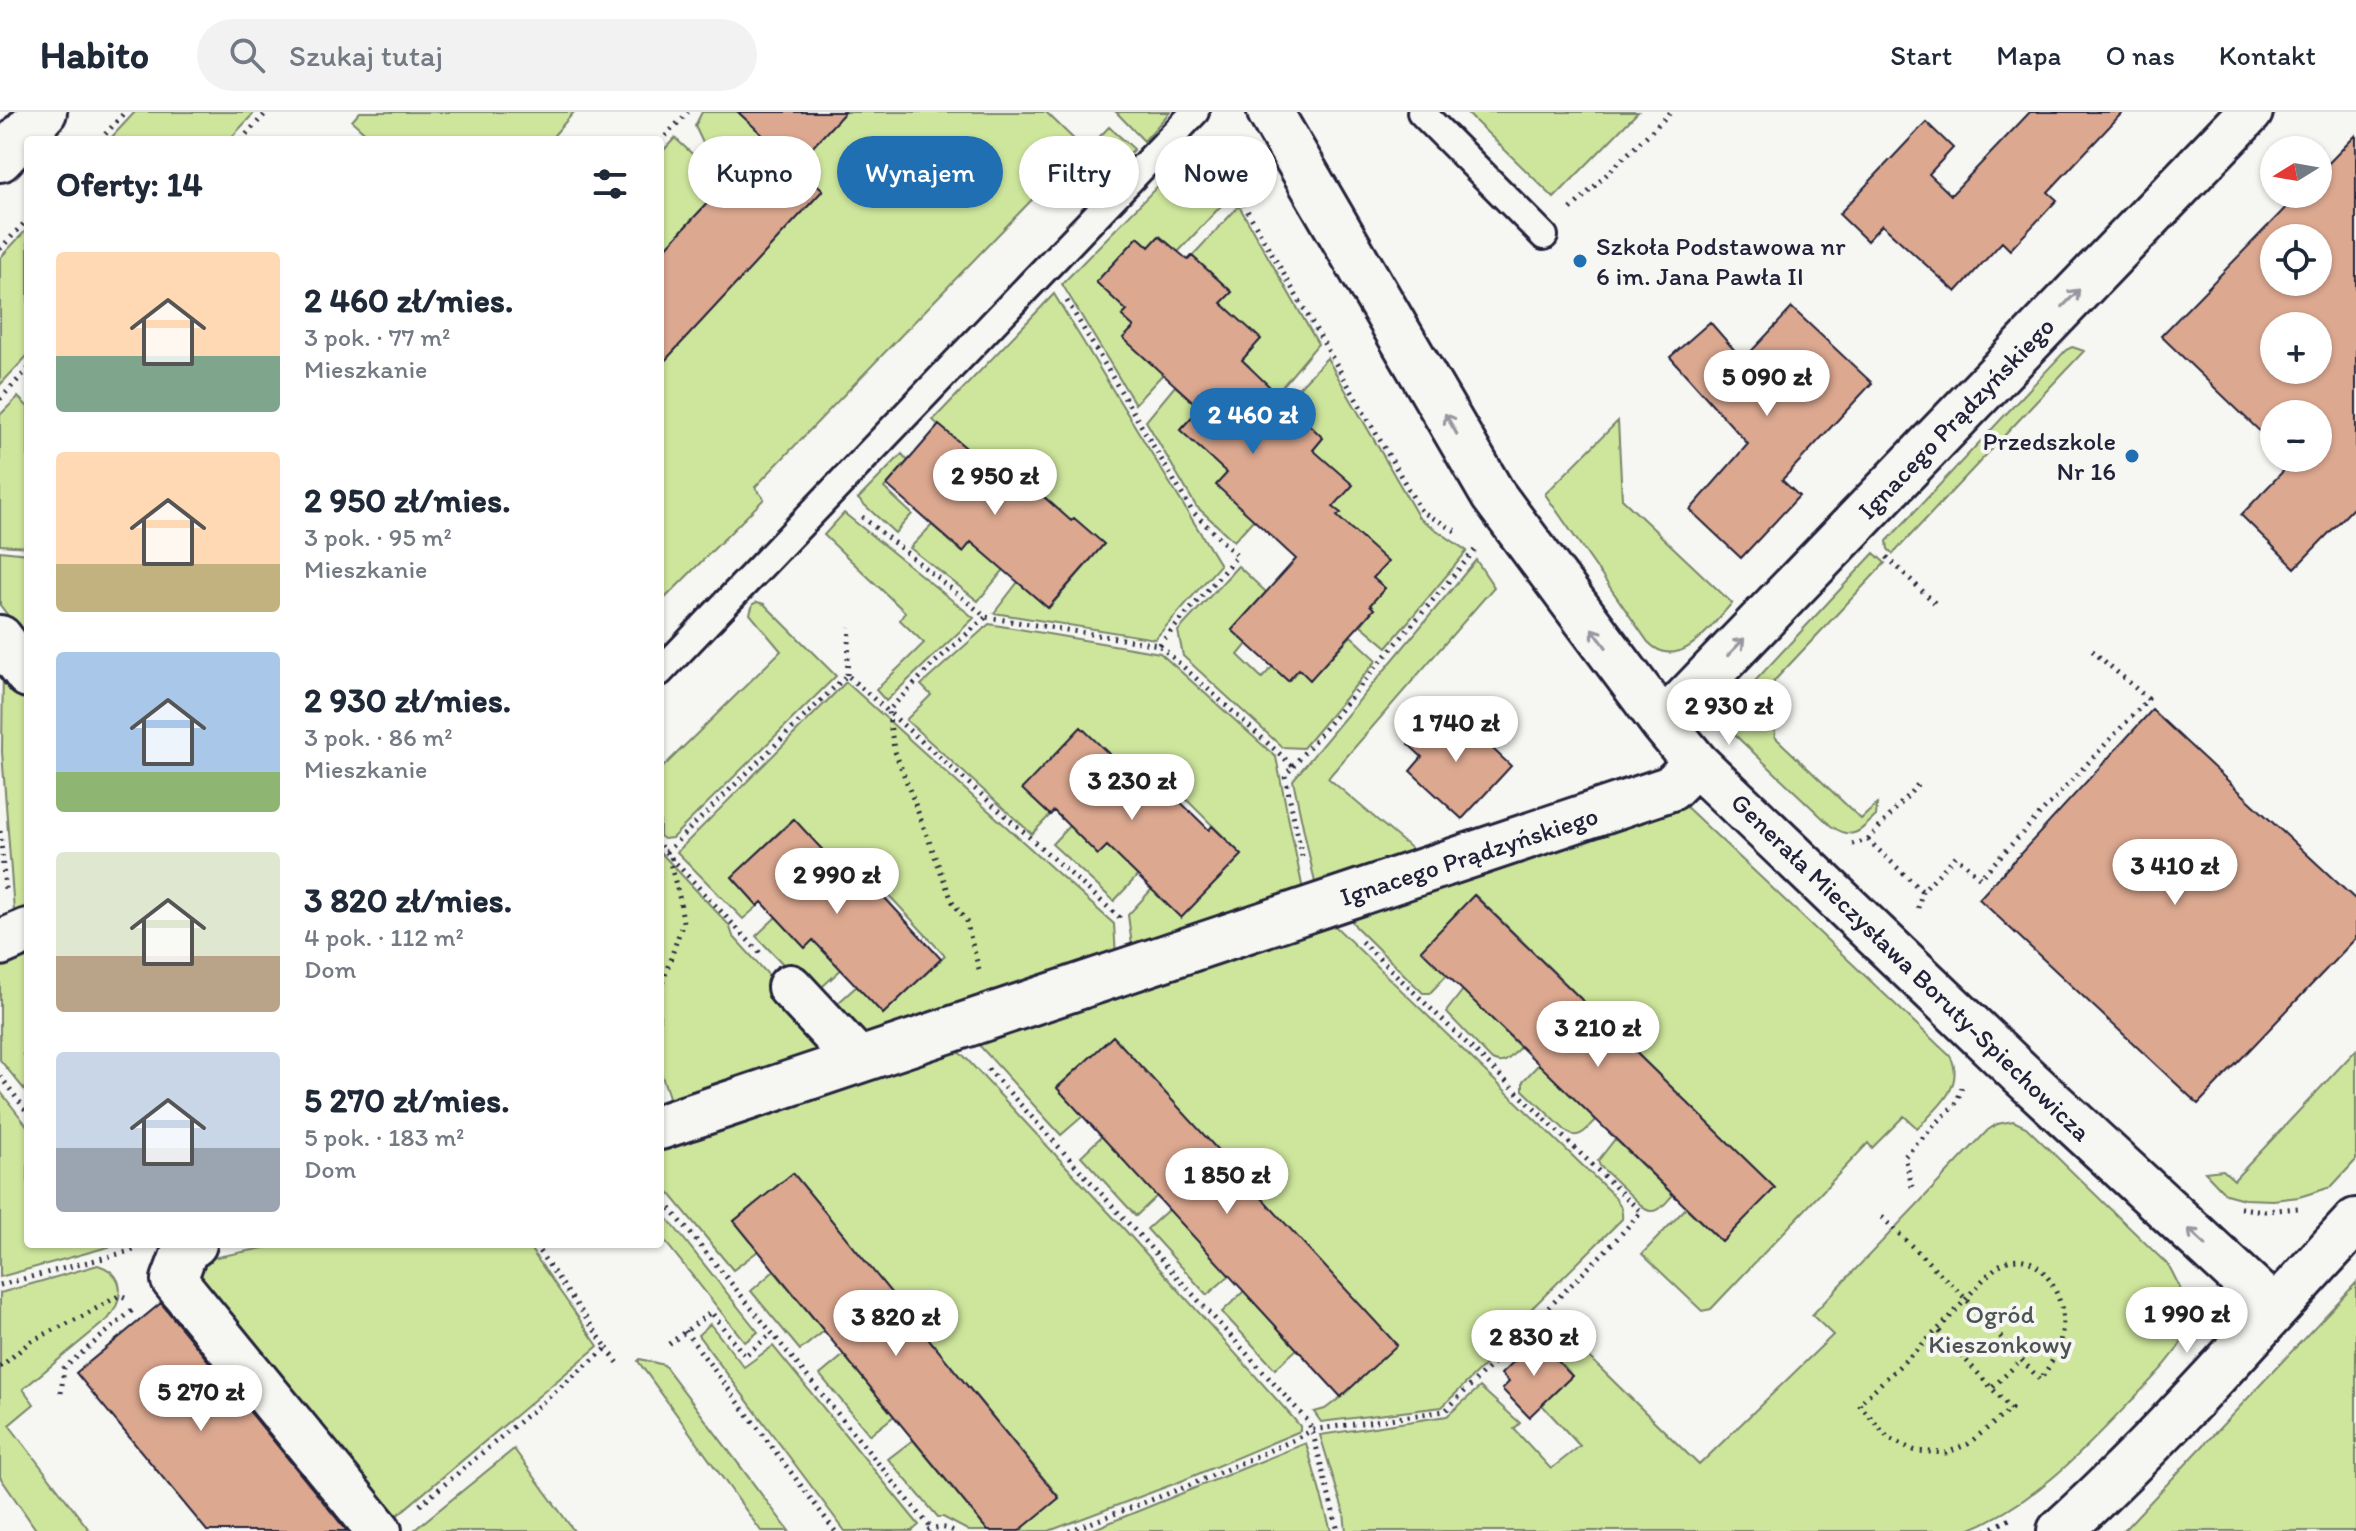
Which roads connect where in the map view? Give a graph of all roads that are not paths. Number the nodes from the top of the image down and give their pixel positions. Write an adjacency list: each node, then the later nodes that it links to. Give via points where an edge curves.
1 (44, 112): 6 (street)
2 (1195, 112): 9 (lane)
3 (1270, 112): 11 (street, Generała Mieczysława Boruty-Spiechowicza, one-way to 3, via 1493,495)
4 (1421, 112): 7 (lane)
5 (2250, 112): 11 (street, Ignacego Prądzyńskiego, one-way to 5)
6 (0, 159)
7 (1544, 236)
8 (0, 638): 10 (street)
9 (664, 668)
10 (24, 670)
11 (1663, 723): 12 (street, Generała Mieczysława Boruty-Spiechowicza)
12 (1696, 763): 16 (street, Ignacego Prądzyńskiego, via 1671,788); 20 (street, Generała Mieczysława Boruty-Spiechowicza, one-way to 12)
13 (24, 933): 14 (street)
14 (0, 943)
15 (776, 971): 16 (street)
16 (858, 1060): 17 (street, Ignacego Prądzyńskiego)
17 (664, 1126)
18 (2356, 1221): 20 (street)
19 (186, 1248): 21 (street, via 174,1280)
20 (2275, 1309): 22 (street, via 2182,1411)
21 (396, 1521)
22 (2060, 1531)

